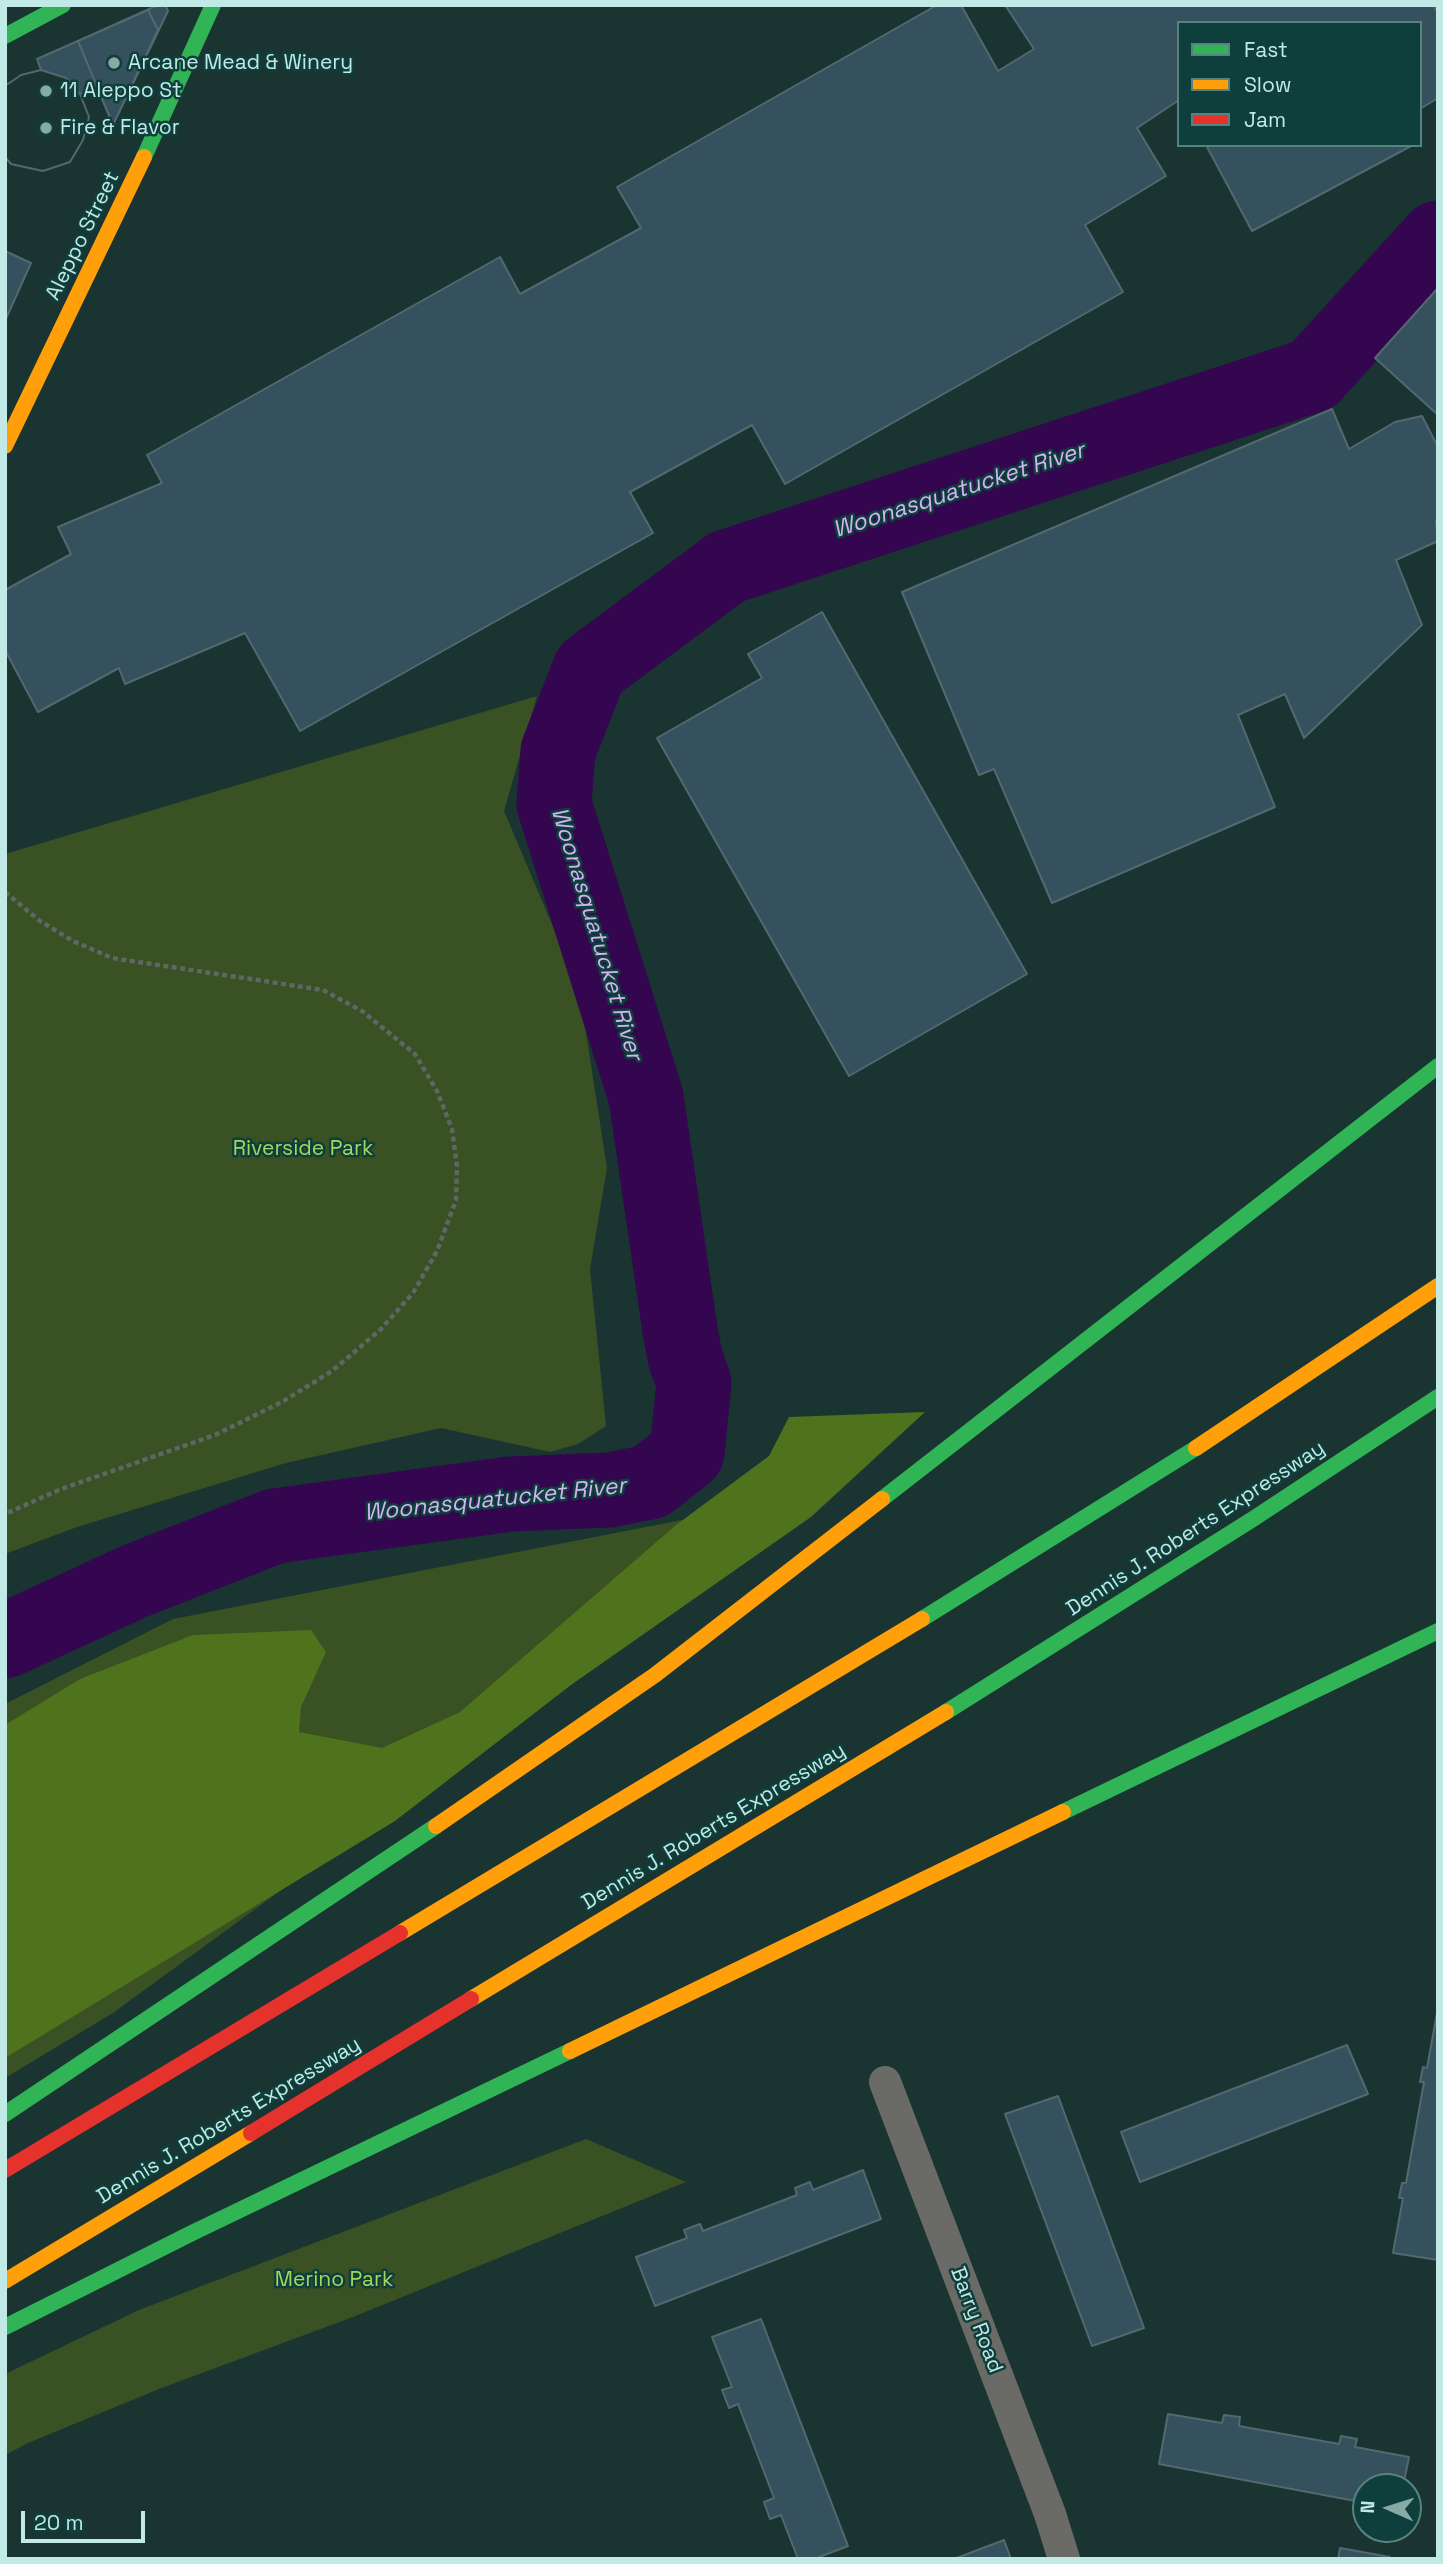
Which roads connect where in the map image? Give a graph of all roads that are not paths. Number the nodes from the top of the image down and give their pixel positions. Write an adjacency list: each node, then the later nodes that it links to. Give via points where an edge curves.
1 (62, 5): 3 (main road)
2 (213, 5): 4 (main road, Aleppo Street)
3 (5, 36)
4 (5, 446)
5 (1438, 1066): 12 (main road, via 655,1675)
6 (1438, 1286): 13 (main road, via 1195,1449 990,1578)
7 (1438, 1397): 14 (main road, Dennis J. Roberts Expressway, via 999,1680)
8 (1438, 1631): 10 (main road)
9 (1438, 1636): 10 (main road)
10 (1414, 1642): 15 (main road)
11 (885, 2082): 16 (street, Barry Road)
12 (5, 2114)
13 (5, 2170)
14 (5, 2281)
15 (5, 2327)
16 (1064, 2559)

